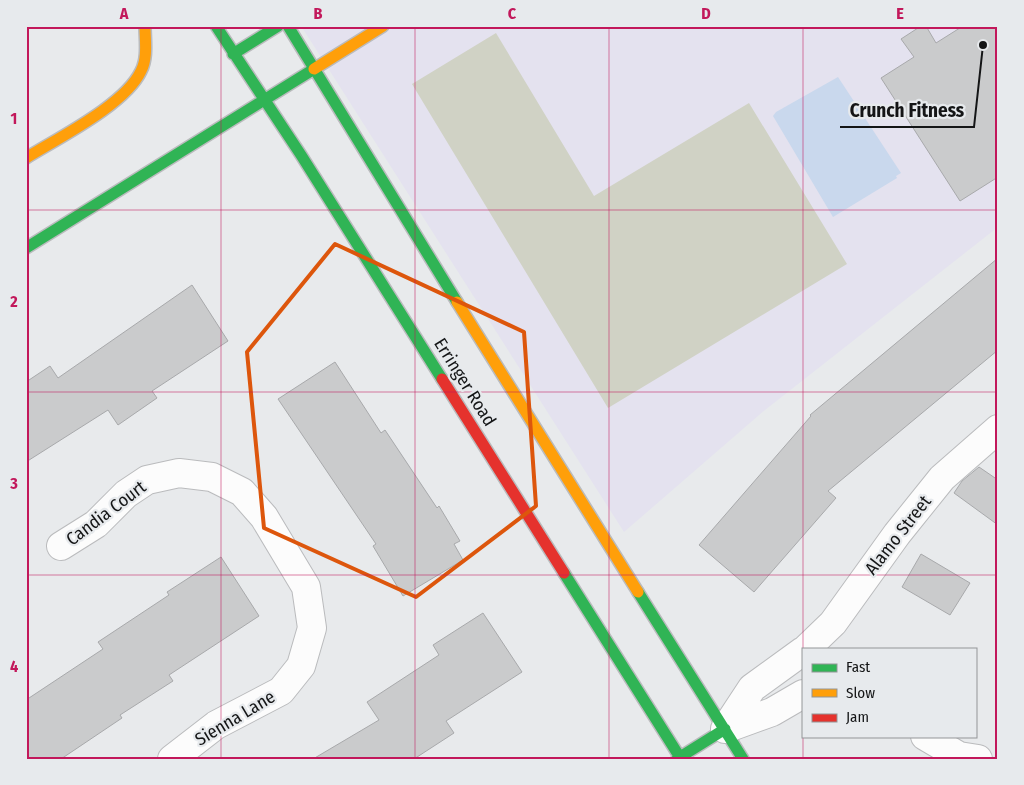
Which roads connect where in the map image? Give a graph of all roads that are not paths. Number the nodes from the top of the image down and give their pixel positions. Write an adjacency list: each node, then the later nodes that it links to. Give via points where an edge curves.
1 (145, 26): 9 (main road, via 140,74 115,102)
2 (216, 26): 6 (main road, Erringer Road)
3 (278, 26): 6 (main road)
4 (288, 26): 7 (main road, Erringer Road)
5 (382, 26): 7 (main road)
6 (233, 54): 8 (main road, Erringer Road)
7 (314, 69): 8 (main road); 17 (main road, Erringer Road, via 492,360)
8 (264, 101): 10 (main road); 19 (main road, Erringer Road)
9 (26, 158)
10 (26, 248)
11 (998, 429): 14 (street, Alamo Street, via 942,478)
12 (61, 546): 13 (street, Candia Court, via 96,524 126,494 147,480 179,473 212,477 242,492 264,517)
13 (306, 587): 20 (street, Sienna Lane, via 312,628 300,666 280,691 216,725)
14 (811, 648)
15 (802, 654): 17 (street, Alamo Street, via 752,688)
16 (802, 695): 17 (street, Alamo Street, via 772,712)
17 (725, 729): 19 (main road, Alamo Street); 21 (main road, Erringer Road)
18 (928, 738): 22 (street, via 959,756)
19 (679, 758)
20 (172, 759)
21 (743, 759)
22 (978, 759)

